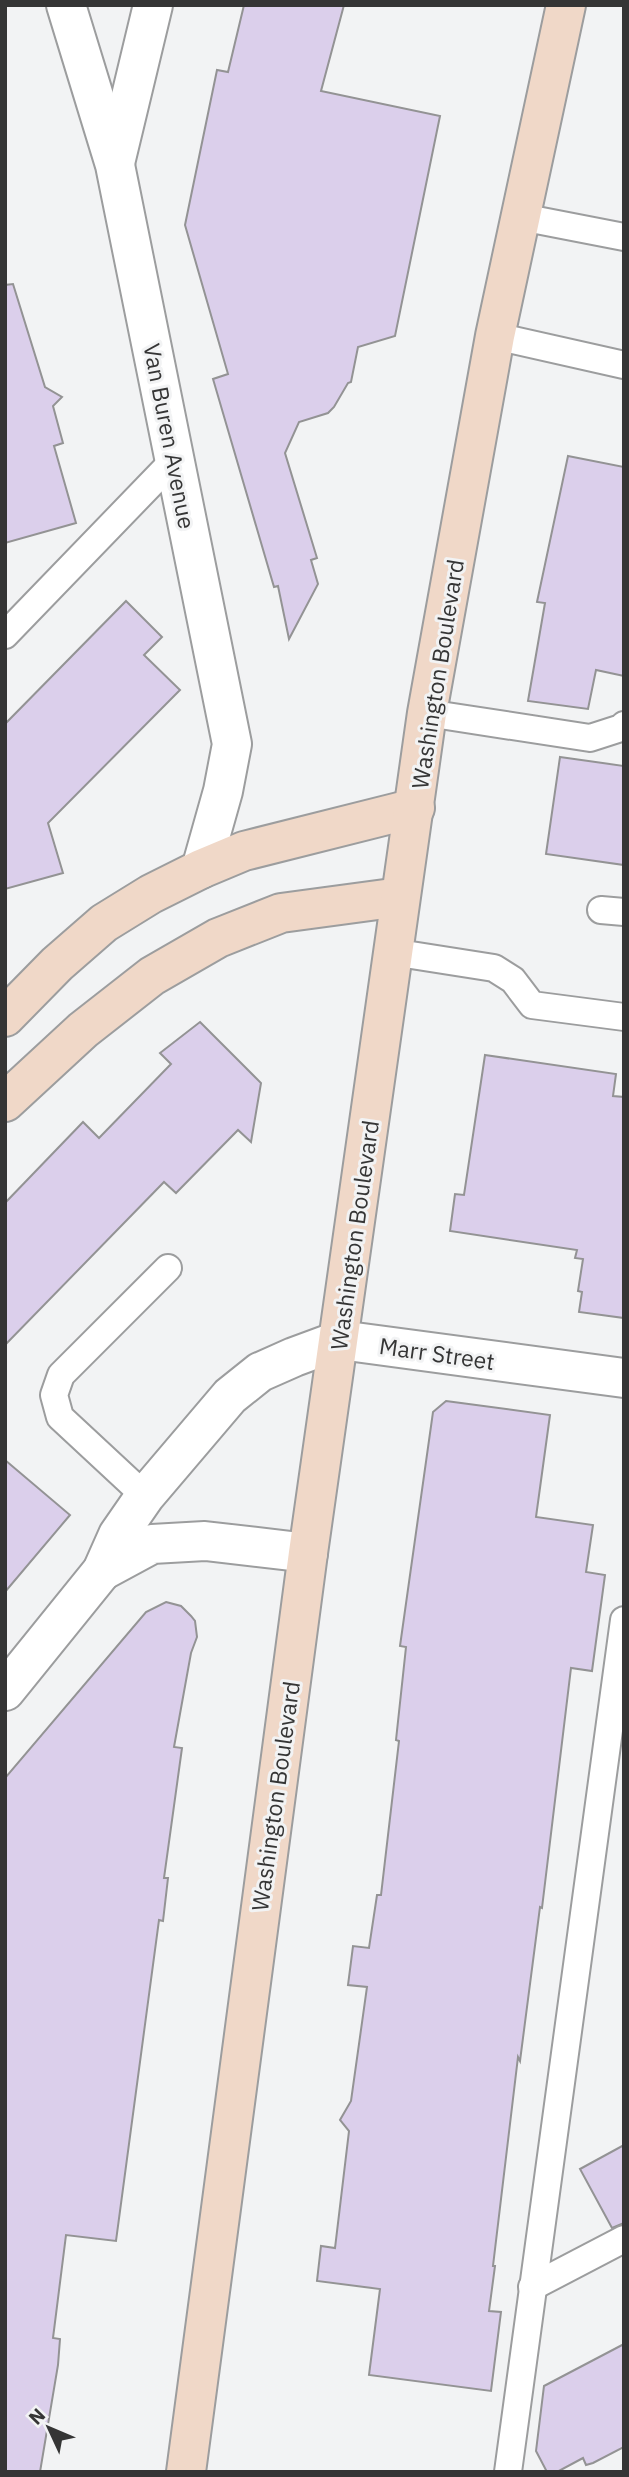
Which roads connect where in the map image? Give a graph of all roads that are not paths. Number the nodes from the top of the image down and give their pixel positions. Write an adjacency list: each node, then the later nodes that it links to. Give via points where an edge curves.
1 (66, 5): 4 (street, Van Buren Avenue)
2 (153, 5): 4 (street)
3 (566, 5): 5 (main road, Washington Boulevard)
4 (115, 165): 9 (street, Van Buren Avenue)
5 (521, 217): 6 (lane); 7 (main road, Washington Boulevard)
6 (624, 237)
7 (495, 336): 8 (lane); 11 (main road, Washington Boulevard)
8 (624, 365)
9 (175, 459): 10 (lane); 14 (street, Van Buren Avenue, via 232,744)
10 (5, 635)
11 (427, 713): 12 (lane, via 590,738); 13 (main road, Washington Boulevard)
12 (624, 725)
13 (415, 808): 14 (main road, via 244,851); 15 (main road, Washington Boulevard)
14 (201, 869): 17 (main road, via 104,923)
15 (400, 897): 16 (main road, Washington Boulevard); 19 (main road, via 281,913 218,938 152,976 83,1030)
16 (392, 952): 18 (lane, via 494,968 513,980 532,1005); 21 (main road, Washington Boulevard)
17 (5, 1017)
18 (624, 1017)
19 (5, 1102)
20 (168, 1268): 23 (lane, via 61,1375 54,1395 60,1417)
21 (340, 1340): 22 (street, Marr Street); 23 (street, Marr Street, via 260,1372 230,1396); 24 (main road, Washington Boulevard)
22 (624, 1378)
23 (145, 1496): 25 (street, Marr Street, via 118,1535)
24 (308, 1553): 25 (street, Marr Street, via 205,1541 152,1544); 30 (main road, Washington Boulevard)
25 (102, 1571): 27 (street, Marr Street)
26 (624, 1620): 29 (lane)
27 (5, 1691)
28 (624, 2239): 29 (lane)
29 (532, 2287): 31 (lane)
30 (187, 2472)
31 (508, 2472)

